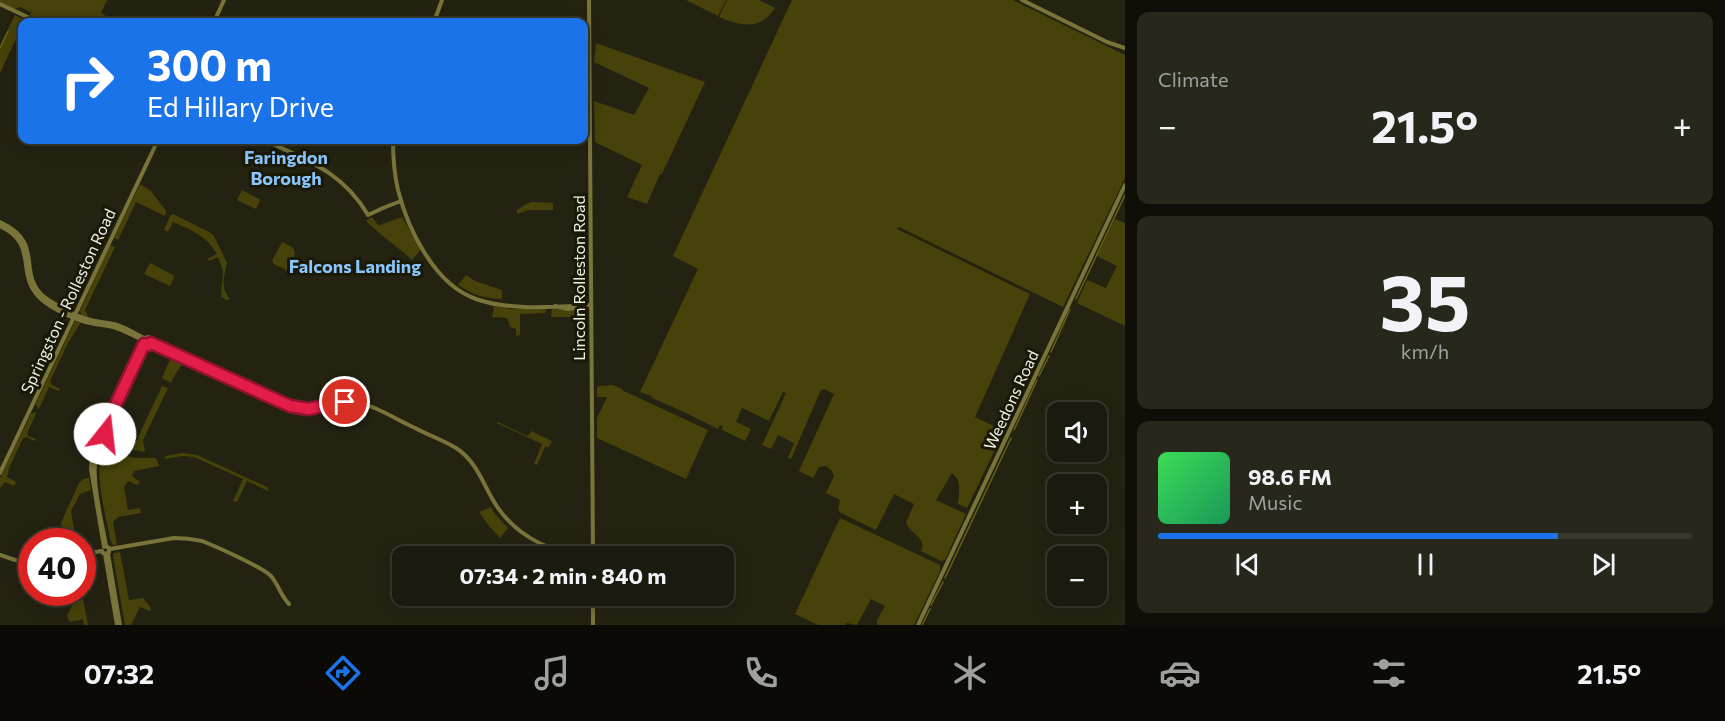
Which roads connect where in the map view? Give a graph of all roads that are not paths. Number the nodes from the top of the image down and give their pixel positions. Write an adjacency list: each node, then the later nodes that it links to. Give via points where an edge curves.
1 (224, 0): 7 (street)
2 (442, 0): 8 (street)
3 (589, 0): 16 (street, Lincoln Rolleston Road)
4 (1022, 0): 9 (street)
5 (0, 4): 6 (street)
6 (30, 18)
7 (216, 18)
8 (435, 18)
9 (1125, 48)
10 (156, 144): 17 (street, Springston - Rolleston Road)
11 (272, 144): 14 (street, via 337,178 368,215)
12 (393, 144): 14 (street)
13 (1125, 185): 30 (street, Weedons Road)
14 (401, 201): 16 (street, via 425,252 455,289 476,299 509,306)
15 (0, 224): 17 (street, via 15,234 22,245 27,275 36,293 48,304)
16 (591, 306): 21 (street, Lincoln Rolleston Road)
17 (74, 316): 18 (street, via 115,327); 19 (street, Springston - Rolleston Road)
18 (146, 342): 20 (street, via 284,404 308,409 341,402 359,403 453,446 471,461 509,522); 22 (street, via 102,437 97,437 94,470)
19 (0, 473)
20 (545, 546)
21 (593, 546)
22 (106, 550): 23 (street); 26 (street, via 174,538 203,542 264,571); 28 (street)
23 (96, 552)
24 (0, 555): 25 (street)
25 (18, 561)
26 (289, 604)
27 (593, 606): 29 (street)
28 (118, 625)
29 (593, 625)
30 (918, 625)

